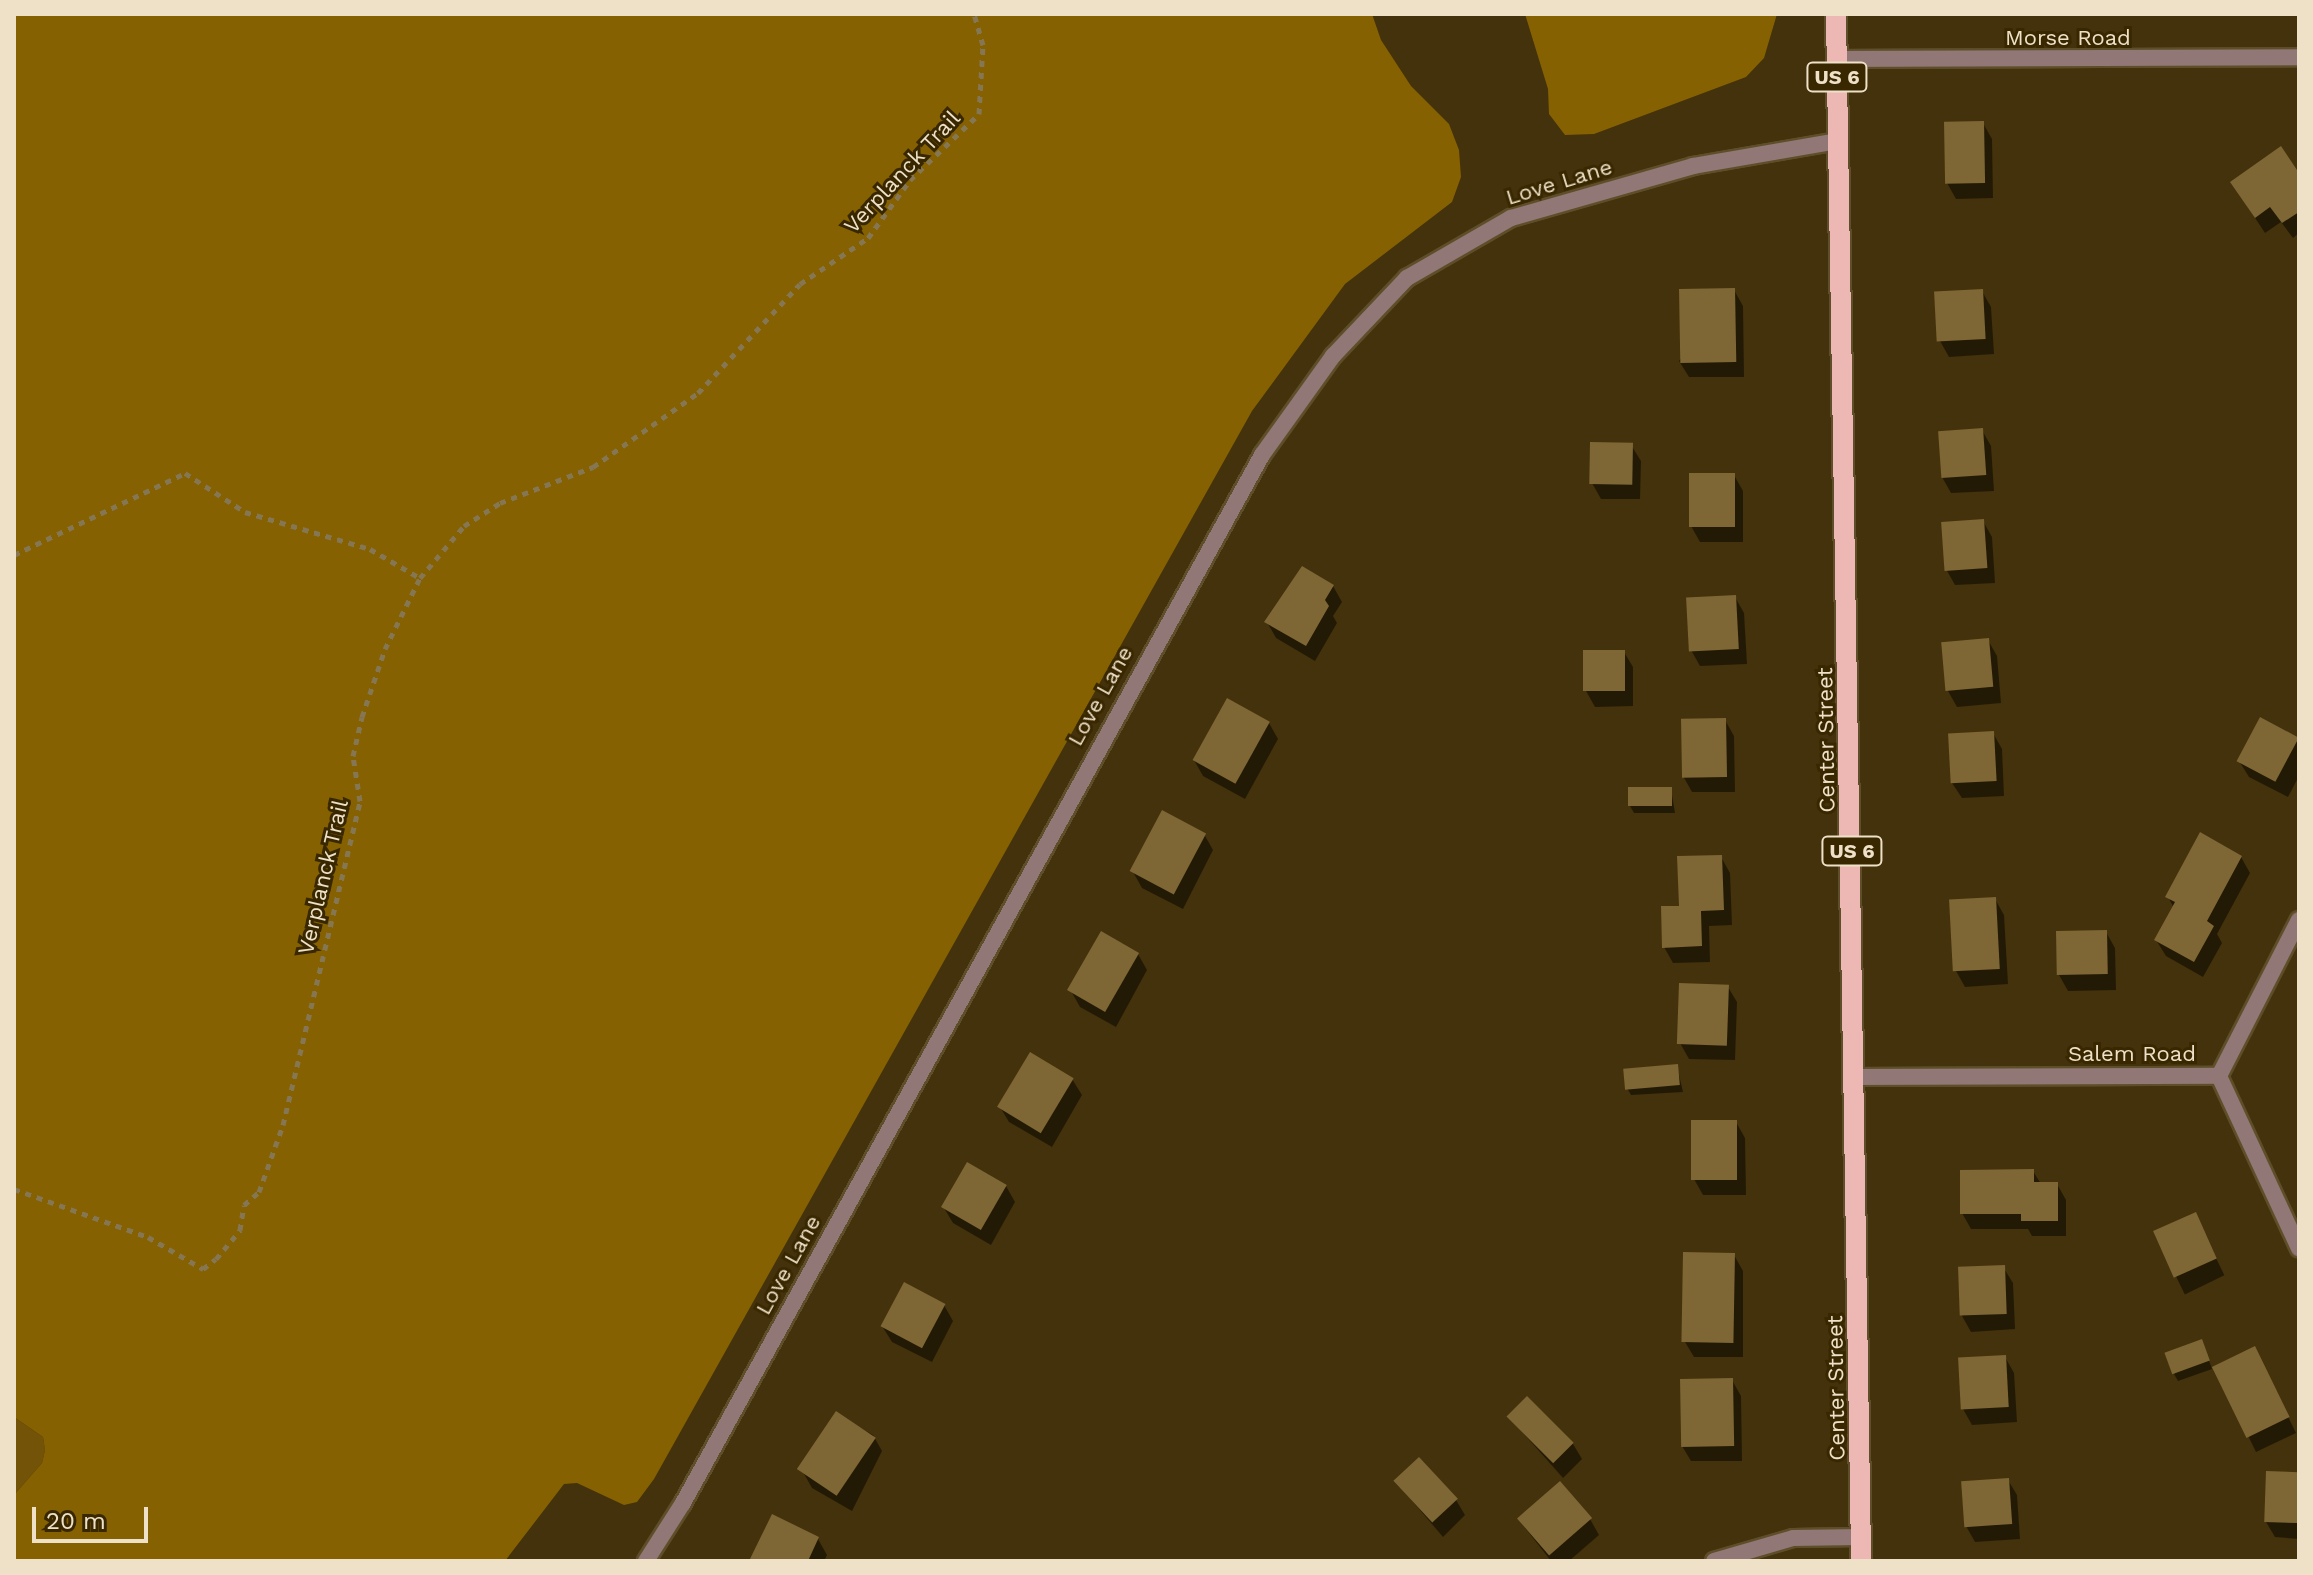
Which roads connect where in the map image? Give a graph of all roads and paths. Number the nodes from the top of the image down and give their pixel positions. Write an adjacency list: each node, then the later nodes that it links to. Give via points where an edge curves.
1 (974, 14): 7 (path, Verplanck Trail, via 983,45 979,114 910,180 868,238 800,284 698,393 593,467 500,503 464,526)
2 (1836, 14): 4 (main road, Center Street / US 6)
3 (2299, 57): 4 (street, Morse Road)
4 (1837, 59): 5 (main road, Center Street / US 6)
5 (1838, 141): 10 (main road, Center Street / US 6); 14 (street, Love Lane, via 1693,166 1511,218 1407,278 1333,356 1246,482 683,1503)
6 (14, 555): 7 (path, via 185,473 245,512 370,549)
7 (420, 578): 11 (path, Verplanck Trail, via 385,649 362,717 353,756 360,801 294,1082 259,1192 244,1205 240,1230 203,1269 148,1237)
8 (2299, 920): 9 (street)
9 (2219, 1076): 10 (street, Salem Road); 12 (street, Salem Road)
10 (1856, 1077): 13 (main road, Center Street / US 6)
11 (14, 1189)
12 (2299, 1248)
13 (1861, 1537): 15 (street, via 1793,1538); 16 (main road, Center Street / US 6)
14 (646, 1561)
15 (1714, 1561)
16 (1861, 1561)

